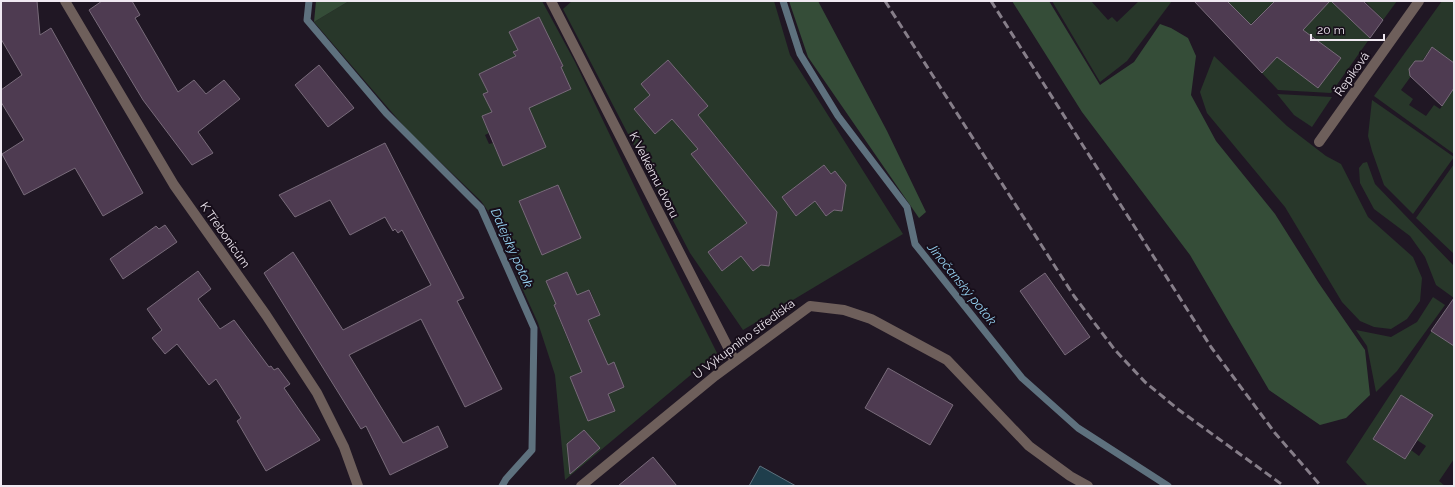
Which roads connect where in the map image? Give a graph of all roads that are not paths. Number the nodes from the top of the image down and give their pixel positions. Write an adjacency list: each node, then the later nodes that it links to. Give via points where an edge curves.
1 (64, 1): 6 (street, K Třebonicům, via 174,185 266,315 317,393 344,448)
2 (551, 1): 5 (street, K Velkému dvoru)
3 (1419, 1): 4 (street, Řepíková)
4 (1319, 142)
5 (735, 361): 7 (street, U Výkupního střediska); 8 (street, U Výkupního střediska, via 810,306 844,310 871,319 947,360 1029,446)
6 (358, 486)
7 (581, 486)
8 (1088, 486)

